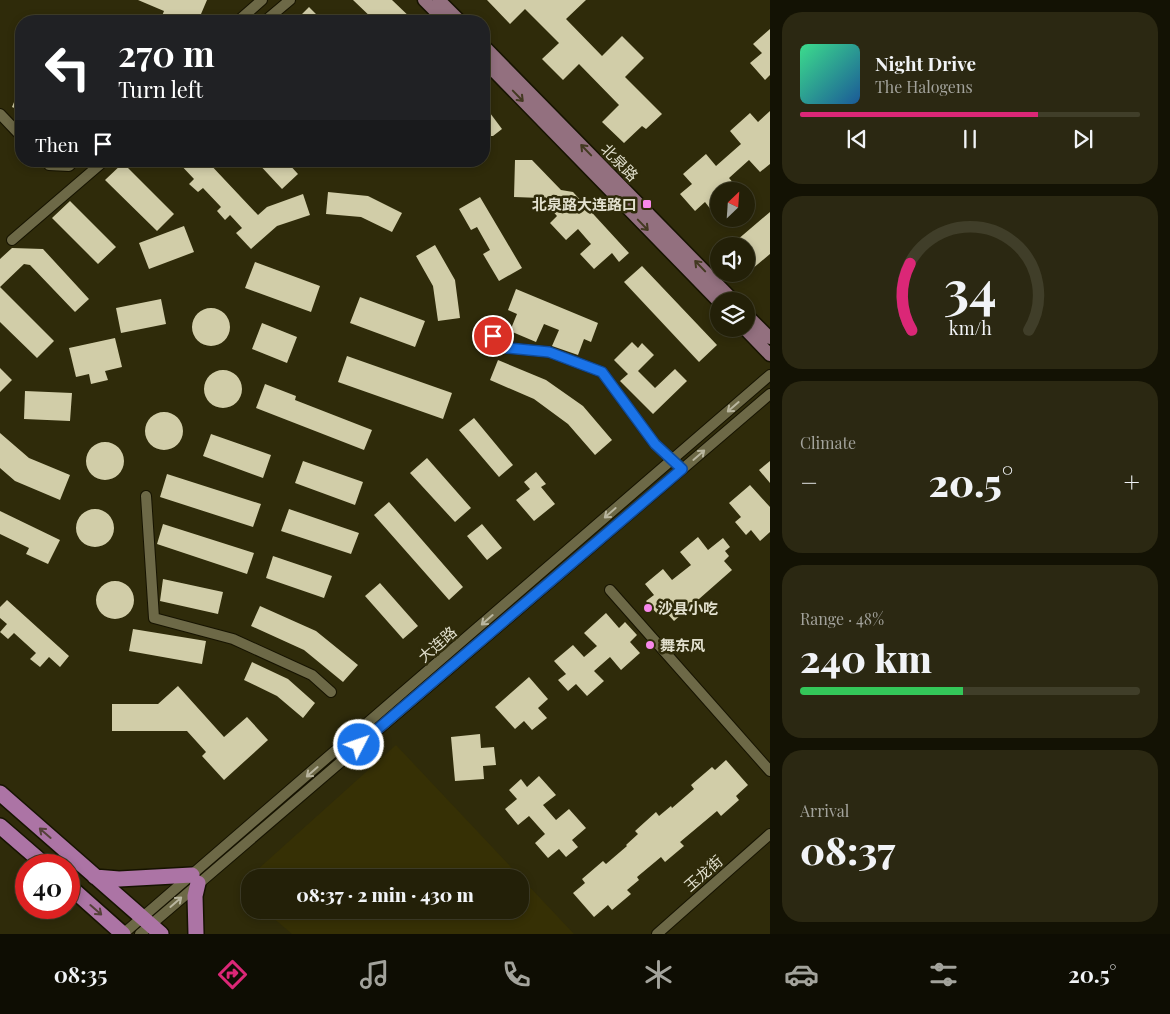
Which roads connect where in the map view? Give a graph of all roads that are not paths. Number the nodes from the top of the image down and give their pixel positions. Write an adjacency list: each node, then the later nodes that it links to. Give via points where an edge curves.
1 (262, 0): 5 (street)
2 (290, 0): 6 (street)
3 (424, 0): 7 (main road)
4 (439, 0): 8 (main road)
5 (245, 15)
6 (272, 15)
7 (439, 15)
8 (454, 15)
9 (490, 52): 15 (main road, 北泉路, one-way to 9)
10 (490, 67): 16 (main road, 北泉路, one-way to 16)
11 (0, 114): 12 (street)
12 (15, 130)
13 (97, 167): 14 (street)
14 (12, 240)
15 (725, 292)
16 (710, 293)
17 (755, 323): 20 (main road)
18 (493, 336): 24 (street, via 507,348 549,352 602,372 655,444)
19 (753, 337): 21 (main road)
20 (770, 338)
21 (770, 355)
22 (770, 375): 24 (street, 大连路, one-way to 24)
23 (770, 394): 25 (street, 大连路, one-way to 23)
24 (672, 460): 25 (street); 35 (street, 大连路, one-way to 35)
25 (682, 469): 35 (street, 大连路)
26 (146, 496): 28 (street, via 154,618 234,639 312,675)
27 (610, 590): 29 (street)
28 (332, 692)
29 (770, 771)
30 (0, 794): 34 (highway, one-way to 30)
31 (0, 826): 33 (highway)
32 (770, 834): 40 (street, 玉龙街)
33 (32, 854)
34 (95, 877): 35 (highway); 37 (highway)
35 (195, 879): 37 (street, 大连路); 39 (highway)
36 (80, 896): 38 (highway, one-way to 38)
37 (148, 927): 38 (street, 大连路)
38 (123, 934)
39 (196, 934)
40 (657, 934)

